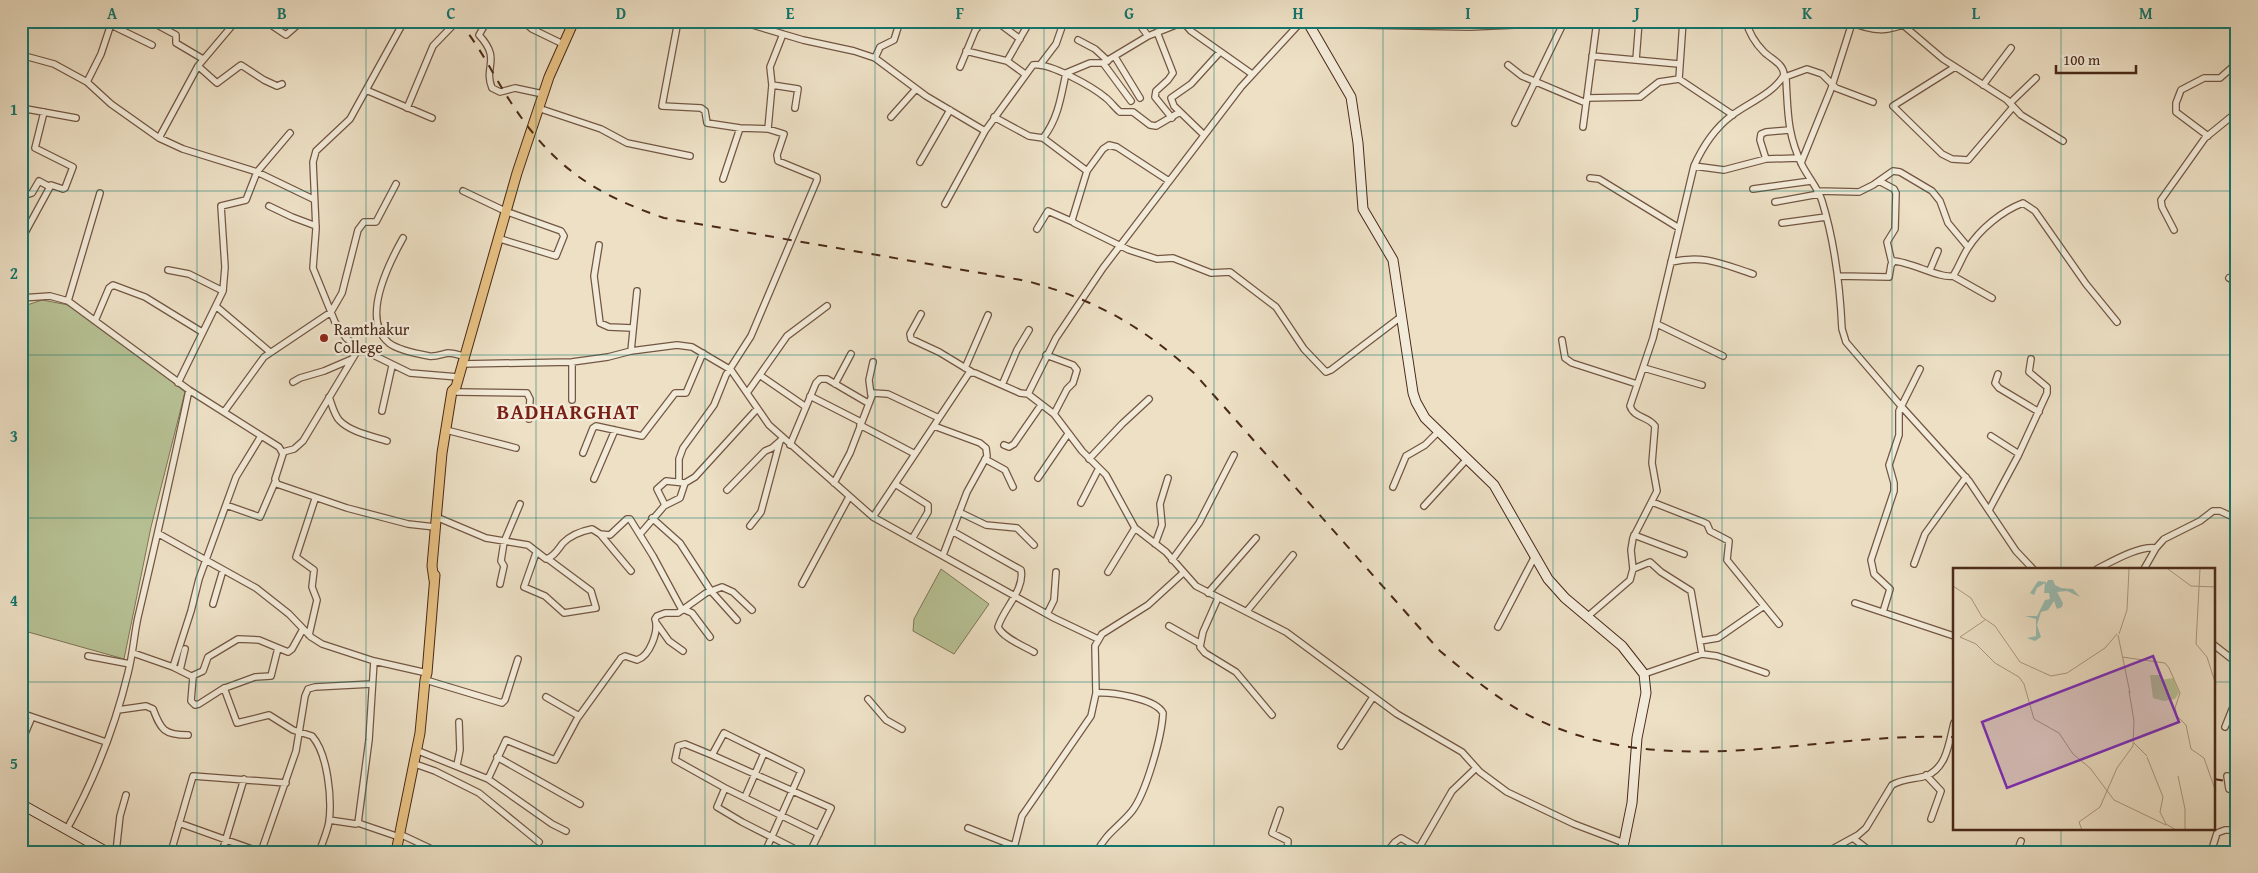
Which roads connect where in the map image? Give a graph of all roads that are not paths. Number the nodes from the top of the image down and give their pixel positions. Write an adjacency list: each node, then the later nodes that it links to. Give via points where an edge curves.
1 (150, 21): 46 (street, via 176,35 176,43)
2 (236, 21): 46 (street)
3 (265, 21): 4 (street, via 286,35)
4 (302, 21)
5 (457, 21): 78 (street, via 433,46)
6 (487, 21): 71 (street, via 479,34 492,55 492,88 500,92 515,88)
7 (523, 21): 37 (street)
8 (574, 21): 37 (main road)
9 (678, 21): 93 (street, via 662,106 701,108 705,111 707,123)
10 (739, 21): 27 (street)
11 (777, 21): 31 (street)
12 (900, 21): 45 (street, via 894,40 880,47)
13 (982, 21): 40 (street)
14 (996, 21): 35 (street)
15 (1030, 21): 35 (street)
16 (1064, 21): 50 (street, via 1056,44)
17 (1137, 21): 34 (street)
18 (1599, 21): 30 (street); 43 (street)
19 (1639, 21): 47 (street)
20 (1683, 21): 51 (street)
21 (1746, 21): 60 (street, via 1755,42 1781,66)
22 (1180, 22): 32 (street); 41 (street)
23 (1306, 22): 28 (street, via 1470,27); 59 (street); 160 (street, via 1351,98 1363,209 1393,260)
24 (1854, 22): 29 (street, via 1879,30); 67 (street)
25 (111, 23): 38 (street); 64 (street, via 102,54)
26 (403, 23): 70 (street)
27 (754, 23): 31 (street)
28 (1553, 23): 30 (street)
29 (1906, 23): 56 (street)
30 (1563, 24): 63 (street)
31 (771, 30): 33 (street)
32 (1157, 32): 34 (street); 90 (street, via 1172,73 1156,91 1155,97)
33 (783, 34): 45 (street); 66 (street, via 770,68)
34 (1148, 36): 44 (street)
35 (1020, 39): 48 (street)
36 (1078, 40): 49 (street, via 1095,49)
37 (563, 44): 71 (main road)
38 (152, 45)
39 (2010, 48): 68 (street)
40 (966, 50): 48 (street); 55 (street)
41 (1220, 52): 59 (street); 83 (street, via 1191,84 1172,96 1171,101)
42 (21, 56): 64 (street, via 54,64)
43 (1592, 56): 47 (street); 73 (street)
44 (1115, 57): 49 (street); 72 (street)
45 (875, 58): 69 (street)
46 (203, 59): 53 (street)
47 (1636, 60): 51 (street)
48 (1007, 61): 57 (street)
49 (1106, 62): 58 (street, via 1090,63); 74 (street)
50 (1040, 64): 57 (street, via 1031,66); 58 (street)
51 (1679, 64): 62 (street)
52 (2237, 64): 99 (street, via 2220,78 2204,78 2178,94 2176,112)
53 (198, 66): 65 (street, via 217,82 241,64 267,82 277,86); 100 (street)
54 (1508, 66): 63 (street)
55 (960, 67)
56 (1955, 67): 68 (street); 76 (street, via 1893,106 1942,154 1952,159 1968,160)
57 (1025, 74): 87 (street)
58 (1066, 74): 90 (street, via 1106,98 1120,112 1133,112 1150,125 1162,124); 101 (street, via 1060,104)
59 (1252, 74): 98 (street)
60 (1785, 76): 67 (street, via 1807,69 1822,74); 84 (street); 95 (street)
61 (2036, 78): 76 (street)
62 (1679, 79): 73 (street, via 1659,82 1640,97); 84 (street)
63 (1536, 81): 73 (street); 91 (street)
64 (87, 82): 100 (street, via 111,104)
65 (282, 84)
66 (772, 85): 80 (street, via 798,89); 94 (street)
67 (1832, 85): 75 (street); 105 (street)
68 (1983, 85): 76 (street)
69 (916, 89): 81 (street); 86 (street)
70 (366, 90): 78 (street); 122 (street, via 350,118 316,151)
71 (543, 94): 79 (main road)
72 (1140, 98)
73 (1587, 100): 92 (street)
74 (1131, 101)
75 (1873, 102)
76 (2012, 105): 102 (street, via 2024,118)
77 (21, 108): 82 (street)
78 (408, 108): 89 (street)
79 (538, 108): 103 (street, via 601,129 628,143); 126 (main road)
80 (795, 108)
81 (950, 110): 96 (street); 106 (street)
82 (44, 112): 88 (street); 116 (street, via 35,148 74,167 64,188)
83 (1180, 112): 90 (street); 98 (street)
84 (1733, 115): 107 (street, via 1707,141)
85 (2236, 115): 99 (street)
86 (890, 117)
87 (994, 117): 96 (street); 101 (street, via 1029,136)
88 (76, 118)
89 (432, 118)
90 (1172, 118)
91 (1515, 123)
92 (1583, 127)
93 (740, 128): 94 (street); 110 (street)
94 (768, 129): 184 (street, via 784,134 778,161 818,179 751,336)
95 (1789, 130): 104 (street, via 1761,134); 105 (street)
96 (984, 131): 124 (street)
97 (290, 133): 109 (street)
98 (1204, 136): 112 (street)
99 (2208, 136): 133 (street, via 2161,200)
100 (160, 138): 109 (street, via 183,149)
101 (1043, 138): 108 (street)
102 (2063, 141)
103 (690, 156)
104 (1766, 159): 105 (street); 107 (street, via 1724,170)
105 (1800, 161): 113 (street)
106 (920, 162)
107 (1694, 166): 131 (street)
108 (1087, 171): 112 (street, via 1109,145); 128 (street)
109 (257, 172): 122 (street); 150 (street, via 246,200 220,206 225,267)
110 (723, 178)
111 (1590, 178): 131 (street, via 1598,179)
112 (1169, 181): 138 (street)
113 (1811, 181): 117 (street); 119 (street)
114 (1879, 181): 119 (street, via 1859,192); 139 (street, via 1893,172 1900,172 1932,191 1940,201 1948,224); 142 (street, via 1896,193 1895,229 1887,242)
115 (396, 184): 157 (street, via 376,222 364,222 358,230 342,294)
116 (50, 187): 120 (street, via 39,181 32,193); 136 (street)
117 (1752, 189)
118 (463, 191): 126 (street)
119 (1818, 192): 123 (street); 127 (street)
120 (21, 193)
121 (100, 193): 154 (street)
122 (313, 199): 130 (street)
123 (1775, 202)
124 (945, 204)
125 (269, 206): 130 (street)
126 (505, 211): 135 (main road); 135 (street, via 561,231 564,236 556,256)
127 (1826, 217): 129 (street); 146 (street)
128 (1073, 222): 132 (street, via 1048,211); 138 (street)
129 (1782, 223)
130 (316, 226): 157 (street, via 313,268)
131 (1678, 228): 141 (street)
132 (1037, 229)
133 (2174, 230)
134 (403, 238): 177 (street, via 388,266 378,296 378,320 384,336 395,346 429,356 450,353)
135 (497, 238): 177 (main road)
136 (21, 240)
137 (599, 245): 164 (street, via 594,280 600,323 609,327)
138 (1120, 246): 160 (street, via 1157,259 1173,258 1211,273 1230,272 1276,307 1304,349 1326,372); 173 (street)
139 (1968, 247): 147 (street); 162 (street, via 1995,220 2016,206 2028,205)
140 (1938, 251): 144 (street)
141 (1671, 262): 145 (street, via 1696,258 1711,260); 163 (street)
142 (1892, 263): 144 (street, via 1899,261); 146 (street, via 1889,277)
143 (168, 270): 150 (street, via 189,274)
144 (1930, 270): 147 (street, via 1948,278)
145 (1753, 274)
146 (1838, 276): 207 (street, via 1842,330 1846,342)
147 (1953, 276): 153 (street)
148 (2230, 278): 149 (street)
149 (2237, 283)
150 (223, 291): 156 (street)
151 (637, 291): 164 (street)
152 (21, 298): 154 (street, via 50,296)
153 (1992, 298)
154 (68, 301): 161 (street)
155 (826, 306): 187 (street, via 787,336)
156 (217, 307): 166 (street); 170 (street)
157 (331, 312): 168 (street, via 344,335); 170 (street)
158 (921, 314): 181 (street, via 910,334 911,339)
159 (988, 315): 181 (street)
160 (1402, 316): 219 (street, via 1416,402)
161 (95, 320): 166 (street, via 113,284 145,297); 190 (street)
162 (2117, 322)
163 (1657, 324): 174 (street); 182 (street)
164 (632, 328): 169 (street)
165 (1029, 330): 192 (street)
166 (202, 332): 190 (street)
167 (1562, 340): 193 (street, via 1565,358 1572,363)
168 (359, 348): 175 (street); 180 (street)
169 (630, 351): 171 (street, via 683,345); 178 (street)
170 (270, 352): 210 (street)
171 (703, 353): 184 (street); 217 (street, via 686,393 675,393 642,436)
172 (851, 354): 191 (street)
173 (1046, 355): 198 (street); 212 (street, via 1073,365 1077,370)
174 (1723, 356)
175 (352, 359): 189 (street); 201 (street)
176 (2031, 359): 211 (street, via 2029,372 2047,387)
177 (462, 360): 178 (street); 188 (main road)
178 (572, 362): 203 (street)
179 (873, 362): 199 (street, via 869,380)
180 (392, 366): 188 (street, via 410,373); 209 (street)
181 (965, 368): 185 (street)
182 (1644, 368): 193 (street); 194 (street)
183 (1920, 369): 207 (street)
184 (731, 370): 197 (street); 242 (street, via 714,405 681,452)
185 (972, 372): 192 (street); 213 (street)
186 (1998, 374): 211 (street, via 1995,382 1999,388)
187 (761, 376): 197 (street); 206 (street)
188 (458, 377): 195 (main road)
189 (294, 382)
190 (178, 383): 196 (street)
191 (835, 384): 200 (street, via 820,379); 204 (street)
192 (1002, 384): 198 (street)
193 (1637, 384): 250 (street, via 1630,409 1653,422 1656,428 1652,463 1657,491)
194 (1702, 385)
195 (457, 389): 214 (street, via 527,393 530,399); 218 (main road); 263 (main road, via 452,391 445,430)
196 (189, 390): 210 (street); 266 (street)
197 (747, 393): 208 (street)
198 (1028, 394): 205 (street)
199 (871, 395): 204 (street); 213 (street, via 877,392 888,394)
200 (810, 396): 206 (street); 215 (street)
201 (329, 398): 224 (street, via 336,416 344,424); 228 (street, via 303,441 294,449)
202 (1149, 399): 234 (street)
203 (572, 400)
204 (868, 403): 215 (street)
205 (1041, 404): 212 (street); 226 (street, via 1014,444)
206 (806, 406): 225 (street)
207 (1901, 406): 237 (street); 307 (street, via 1899,435 1889,465 1894,491 1872,560 1874,574 1890,589)
208 (757, 409): 223 (street); 242 (street, via 695,477)
209 (382, 411)
210 (224, 412): 221 (street)
211 (2039, 412): 231 (street)
212 (1054, 414): 220 (street)
213 (939, 418): 216 (street)
214 (529, 419)
215 (861, 424): 230 (street); 243 (street)
216 (934, 426): 230 (street); 233 (street, via 980,443 986,448)
217 (615, 430): 229 (street, via 594,427); 240 (street)
218 (450, 431): 227 (street); 259 (main road)
219 (1438, 432): 235 (street); 246 (street, via 1425,445 1408,454)
220 (1068, 434): 234 (street); 238 (street)
221 (261, 436): 228 (street); 253 (street, via 244,462)
222 (1991, 436): 231 (street)
223 (782, 440): 225 (street); 247 (street, via 765,451); 262 (street, via 761,512)
224 (387, 441)
225 (790, 445): 243 (street)
226 (1004, 445)
227 (516, 448)
228 (283, 452): 241 (street)
229 (583, 453)
230 (915, 454): 244 (street)
231 (2019, 454): 256 (street)
232 (1234, 455): 283 (street, via 1199,523)
233 (985, 459): 245 (street, via 1005,470); 257 (street)
234 (1090, 459): 236 (street)
235 (1467, 459): 255 (street); 280 (street, via 1498,491)
236 (1099, 468): 251 (street); 264 (street, via 1111,481)
237 (1966, 477): 256 (street); 284 (street, via 1925,534)
238 (1038, 478)
239 (1168, 478): 273 (street, via 1160,504 1162,525)
240 (594, 479)
241 (275, 482): 249 (street); 253 (street, via 260,517)
242 (682, 483): 254 (street, via 680,498); 254 (street, via 666,481 658,486)
243 (834, 483): 248 (street)
244 (895, 484): 258 (street); 271 (street, via 928,505 928,512)
245 (1013, 487)
246 (1394, 487)
247 (728, 490)
248 (849, 497): 258 (street); 296 (street)
249 (315, 499): 263 (street, via 405,524); 316 (street, via 296,557 314,570 312,587 317,600)
250 (1652, 502): 269 (street); 303 (street, via 1708,524 1710,531 1729,541 1727,560)
251 (1081, 503)
252 (520, 504): 272 (street)
253 (226, 505): 281 (street)
254 (664, 506): 260 (street)
255 (1424, 506)
256 (1989, 510): 285 (street, via 2016,551)
257 (959, 512): 265 (street); 274 (street, via 986,525 1017,528)
258 (873, 517): 271 (street)
259 (441, 518): 272 (street, via 481,536); 294 (main road)
260 (652, 518): 268 (street); 297 (street, via 680,543)
261 (2237, 519): 275 (street, via 2213,511 2164,539)
262 (750, 526)
263 (435, 528): 294 (main road)
264 (1135, 528): 273 (street); 292 (street)
265 (952, 531): 278 (street); 299 (street, via 1021,570 1022,578)
266 (159, 534): 281 (street); 327 (street, via 138,618)
267 (600, 534): 268 (street, via 611,534 628,519); 282 (street, via 592,529 584,531 564,542); 290 (street)
268 (640, 534): 304 (street)
269 (1634, 535): 277 (street); 288 (street)
270 (1256, 538): 298 (street)
271 (912, 539): 278 (street)
272 (504, 542): 276 (street, via 528,545); 295 (street)
273 (1155, 544): 283 (street)
274 (1034, 545)
275 (2156, 548): 286 (street, via 2145,548); 287 (street)
276 (536, 552): 282 (street); 282 (street, via 524,587 545,596 564,613 596,608 591,591)
277 (1684, 554)
278 (943, 555): 299 (street)
279 (1293, 555): 306 (street)
280 (1534, 556): 309 (street, via 1555,587); 314 (street)
281 (206, 559): 289 (street); 334 (street)
282 (548, 559)
283 (1172, 560): 293 (street)
284 (1914, 564)
285 (2032, 568)
286 (2099, 568)
287 (2145, 568)
288 (1633, 569): 309 (street, via 1626,586); 320 (street, via 1650,562 1689,588)
289 (224, 570): 302 (street); 315 (street, via 267,596)
290 (631, 571)
291 (1056, 572): 308 (street, via 1054,600)
292 (1108, 572)
293 (1183, 573): 298 (street); 319 (street, via 1152,602)
294 (434, 580): 339 (main road)
295 (500, 584)
296 (802, 584)
297 (711, 590): 304 (street); 305 (street, via 727,589); 310 (street)
298 (1208, 593): 300 (street)
299 (1014, 596): 308 (street); 326 (street, via 999,631)
300 (1218, 598): 306 (street); 321 (street)
301 (1855, 603): 307 (street)
302 (213, 604)
303 (1764, 606): 312 (street); 320 (street, via 1718,638)
304 (682, 609): 311 (street, via 676,614 660,614 655,619); 318 (street, via 692,613)
305 (752, 610)
306 (1247, 612): 344 (street, via 1286,632)
307 (1883, 612): 317 (street)
308 (1047, 614): 319 (street)
309 (1587, 617): 337 (street, via 1622,646)
310 (737, 620)
311 (657, 624): 325 (street, via 669,641); 350 (street, via 644,656 637,660 623,656)
312 (1779, 624)
313 (1170, 626): 321 (street)
314 (1498, 627)
315 (303, 629): 316 (street); 323 (street, via 290,651)
316 (309, 635): 331 (street, via 322,644)
317 (1953, 636)
318 (710, 637)
319 (1098, 639): 342 (street)
320 (1700, 641): 328 (street)
321 (1199, 643): 349 (street, via 1201,650 1236,672)
322 (2216, 647): 332 (street)
323 (278, 648): 338 (street, via 259,640 238,639 212,653 206,660 204,671); 341 (street, via 271,676 255,677)
324 (185, 649): 335 (street)
325 (683, 650)
326 (1034, 652)
327 (133, 653): 333 (street); 334 (street)
328 (1702, 654): 336 (street); 337 (street)
329 (88, 656): 333 (street)
330 (518, 659): 339 (street, via 502,703)
331 (374, 661): 339 (street); 340 (street)
332 (2237, 663)
333 (130, 664): 347 (street)
334 (173, 667): 335 (street)
335 (180, 670): 338 (street)
336 (1766, 673)
337 (1644, 674): 398 (street, via 1646,693)
338 (192, 676): 341 (street, via 191,701 194,705)
339 (428, 677): 361 (main road); 393 (main road)
340 (372, 684): 356 (street, via 308,689); 386 (street, via 369,740)
341 (225, 688): 356 (street, via 237,723 269,715)
342 (1096, 692): 400 (street, via 1088,722 1022,816); 413 (street, via 1126,695 1157,707 1163,713 1154,757 1138,802 1105,838)
343 (546, 697): 350 (street)
344 (1373, 697): 360 (street); 367 (street, via 1405,720 1462,752)
345 (2237, 697): 354 (street)
346 (868, 699): 355 (street, via 886,720)
347 (118, 710): 357 (street, via 146,706 153,709 157,723 166,731); 358 (street)
348 (21, 713): 351 (street)
349 (1272, 715)
350 (579, 716): 364 (street, via 555,760 508,740 502,745)
351 (32, 717): 358 (street); 359 (street)
352 (459, 722): 366 (street)
353 (1953, 726): 369 (street, via 1944,758 1938,768)
354 (2225, 728)
355 (902, 729)
356 (299, 732): 373 (street); 384 (street, via 312,736 322,754 328,783)
357 (188, 735)
358 (106, 742): 387 (street)
359 (21, 743)
360 (1342, 746)
361 (421, 752): 365 (main road); 366 (street)
362 (764, 753): 363 (street, via 724,732); 368 (street); 376 (street, via 801,771)
363 (712, 755): 368 (street); 374 (street, via 685,744 678,746 675,760)
364 (497, 758): 372 (street); 380 (street)
365 (418, 765): 393 (main road); 397 (street, via 479,793)
366 (457, 765): 372 (street)
367 (1478, 770): 398 (street, via 1507,792); 399 (street, via 1452,792)
368 (754, 775): 376 (street); 378 (street)
369 (1926, 775): 383 (street, via 1941,791); 394 (street, via 1892,785 1866,828)
370 (244, 778): 373 (street); 385 (street, via 192,776); 395 (street)
371 (2237, 778): 375 (street, via 2227,776 2229,789)
372 (488, 779): 390 (street)
373 (286, 783): 405 (street)
374 (725, 788): 378 (street); 392 (street, via 717,807)
375 (2237, 791)
376 (793, 792): 382 (street); 391 (street, via 831,808)
377 (126, 795): 402 (street)
378 (745, 797): 382 (street)
379 (21, 804): 387 (street)
380 (580, 804)
381 (1280, 810): 414 (street, via 1272,833 1288,841)
382 (782, 815): 391 (street); 392 (street)
383 (1932, 819)
384 (329, 820): 386 (street); 406 (street)
385 (179, 823): 395 (street); 403 (street)
386 (358, 823): 393 (street)
387 (68, 828): 401 (street)
388 (968, 828): 400 (street)
389 (2237, 830): 422 (street, via 2217,833)
390 (566, 831)
391 (819, 834): 412 (street)
392 (772, 836): 410 (street); 411 (street)
393 (401, 837): 407 (main road); 408 (main road); 409 (street)
394 (1853, 838): 417 (street); 418 (street)
395 (227, 840): 404 (street); 405 (street)
396 (2021, 841): 421 (street)
397 (539, 842)
398 (1623, 847)
399 (1419, 848): 415 (street, via 1401,838); 416 (street)
400 (1013, 849)
401 (106, 852)
402 (116, 852)
403 (171, 852)
404 (222, 852)
405 (260, 852)
406 (319, 852)
407 (396, 852)
408 (400, 852)
409 (438, 852)
410 (766, 852)
411 (802, 852)
412 (810, 852)
413 (1097, 852)
414 (1287, 852)
415 (1387, 852)
416 (1425, 852)
417 (1827, 852)
418 (1871, 852)
419 (1906, 852): 420 (street)
420 (1923, 852)
421 (2017, 852)
422 (2211, 852)

